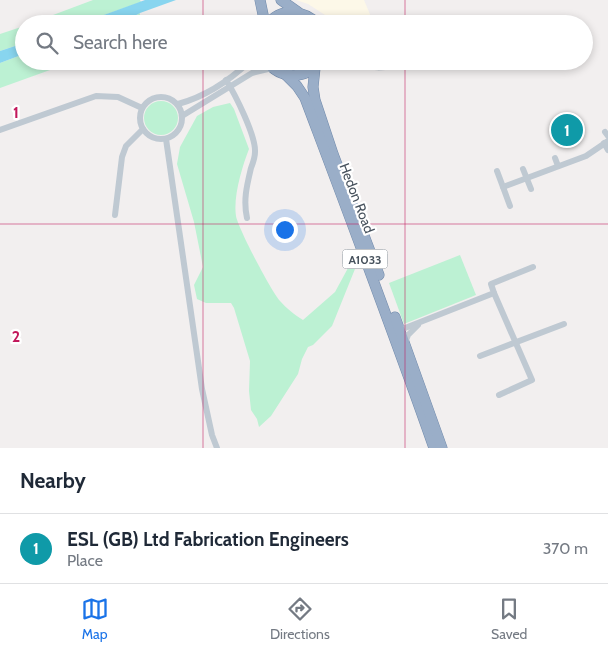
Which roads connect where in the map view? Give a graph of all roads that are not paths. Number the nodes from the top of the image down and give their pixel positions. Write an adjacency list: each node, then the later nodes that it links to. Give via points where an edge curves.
1 (260, 0): 4 (highway)
2 (281, 0): 3 (highway)
3 (298, 12): 5 (highway); 6 (highway)
4 (264, 15)
5 (279, 15)
6 (307, 15)
7 (240, 70): 13 (street)
8 (260, 70): 13 (street)
9 (278, 70): 12 (highway, A1033)
10 (310, 70): 12 (highway, A1033, via 296,76)
11 (316, 70): 36 (highway, Hedon Road / A1033, via 315,100)
12 (286, 75): 42 (highway, Hedon Road / A1033, via 305,98)
13 (228, 83): 14 (street); 16 (street); 31 (street, via 250,130 255,152 244,205)
14 (178, 104): 15 (street, via 159,96); 16 (street)
15 (142, 108): 17 (street); 18 (street, via 118,97 96,96)
16 (182, 116): 19 (street, via 181,126)
17 (143, 129): 19 (street, via 153,138); 30 (street, via 126,146 122,157)
18 (0, 130)
19 (166, 139): 41 (street, via 202,389)
20 (606, 142): 21 (street); 23 (street, via 588,159)
21 (608, 150)
22 (555, 158): 23 (street)
23 (558, 166): 26 (street)
24 (523, 169): 26 (street)
25 (497, 171): 27 (street)
26 (527, 178): 27 (street); 28 (street)
27 (503, 187): 29 (street)
28 (531, 190)
29 (510, 206)
30 (115, 215)
31 (247, 218)
32 (533, 266): 33 (street, via 491,284)
33 (494, 293): 34 (street); 37 (street)
34 (420, 322): 36 (street); 38 (street, via 408,335)
35 (564, 324): 37 (street)
36 (400, 330): 38 (highway, Hedon Road / A1033)
37 (516, 342): 39 (street); 40 (street, via 532,380)
38 (405, 344): 43 (highway, Hedon Road / A1033)
39 (480, 356)
40 (499, 395)
41 (217, 448)
42 (434, 448)
43 (442, 448)

